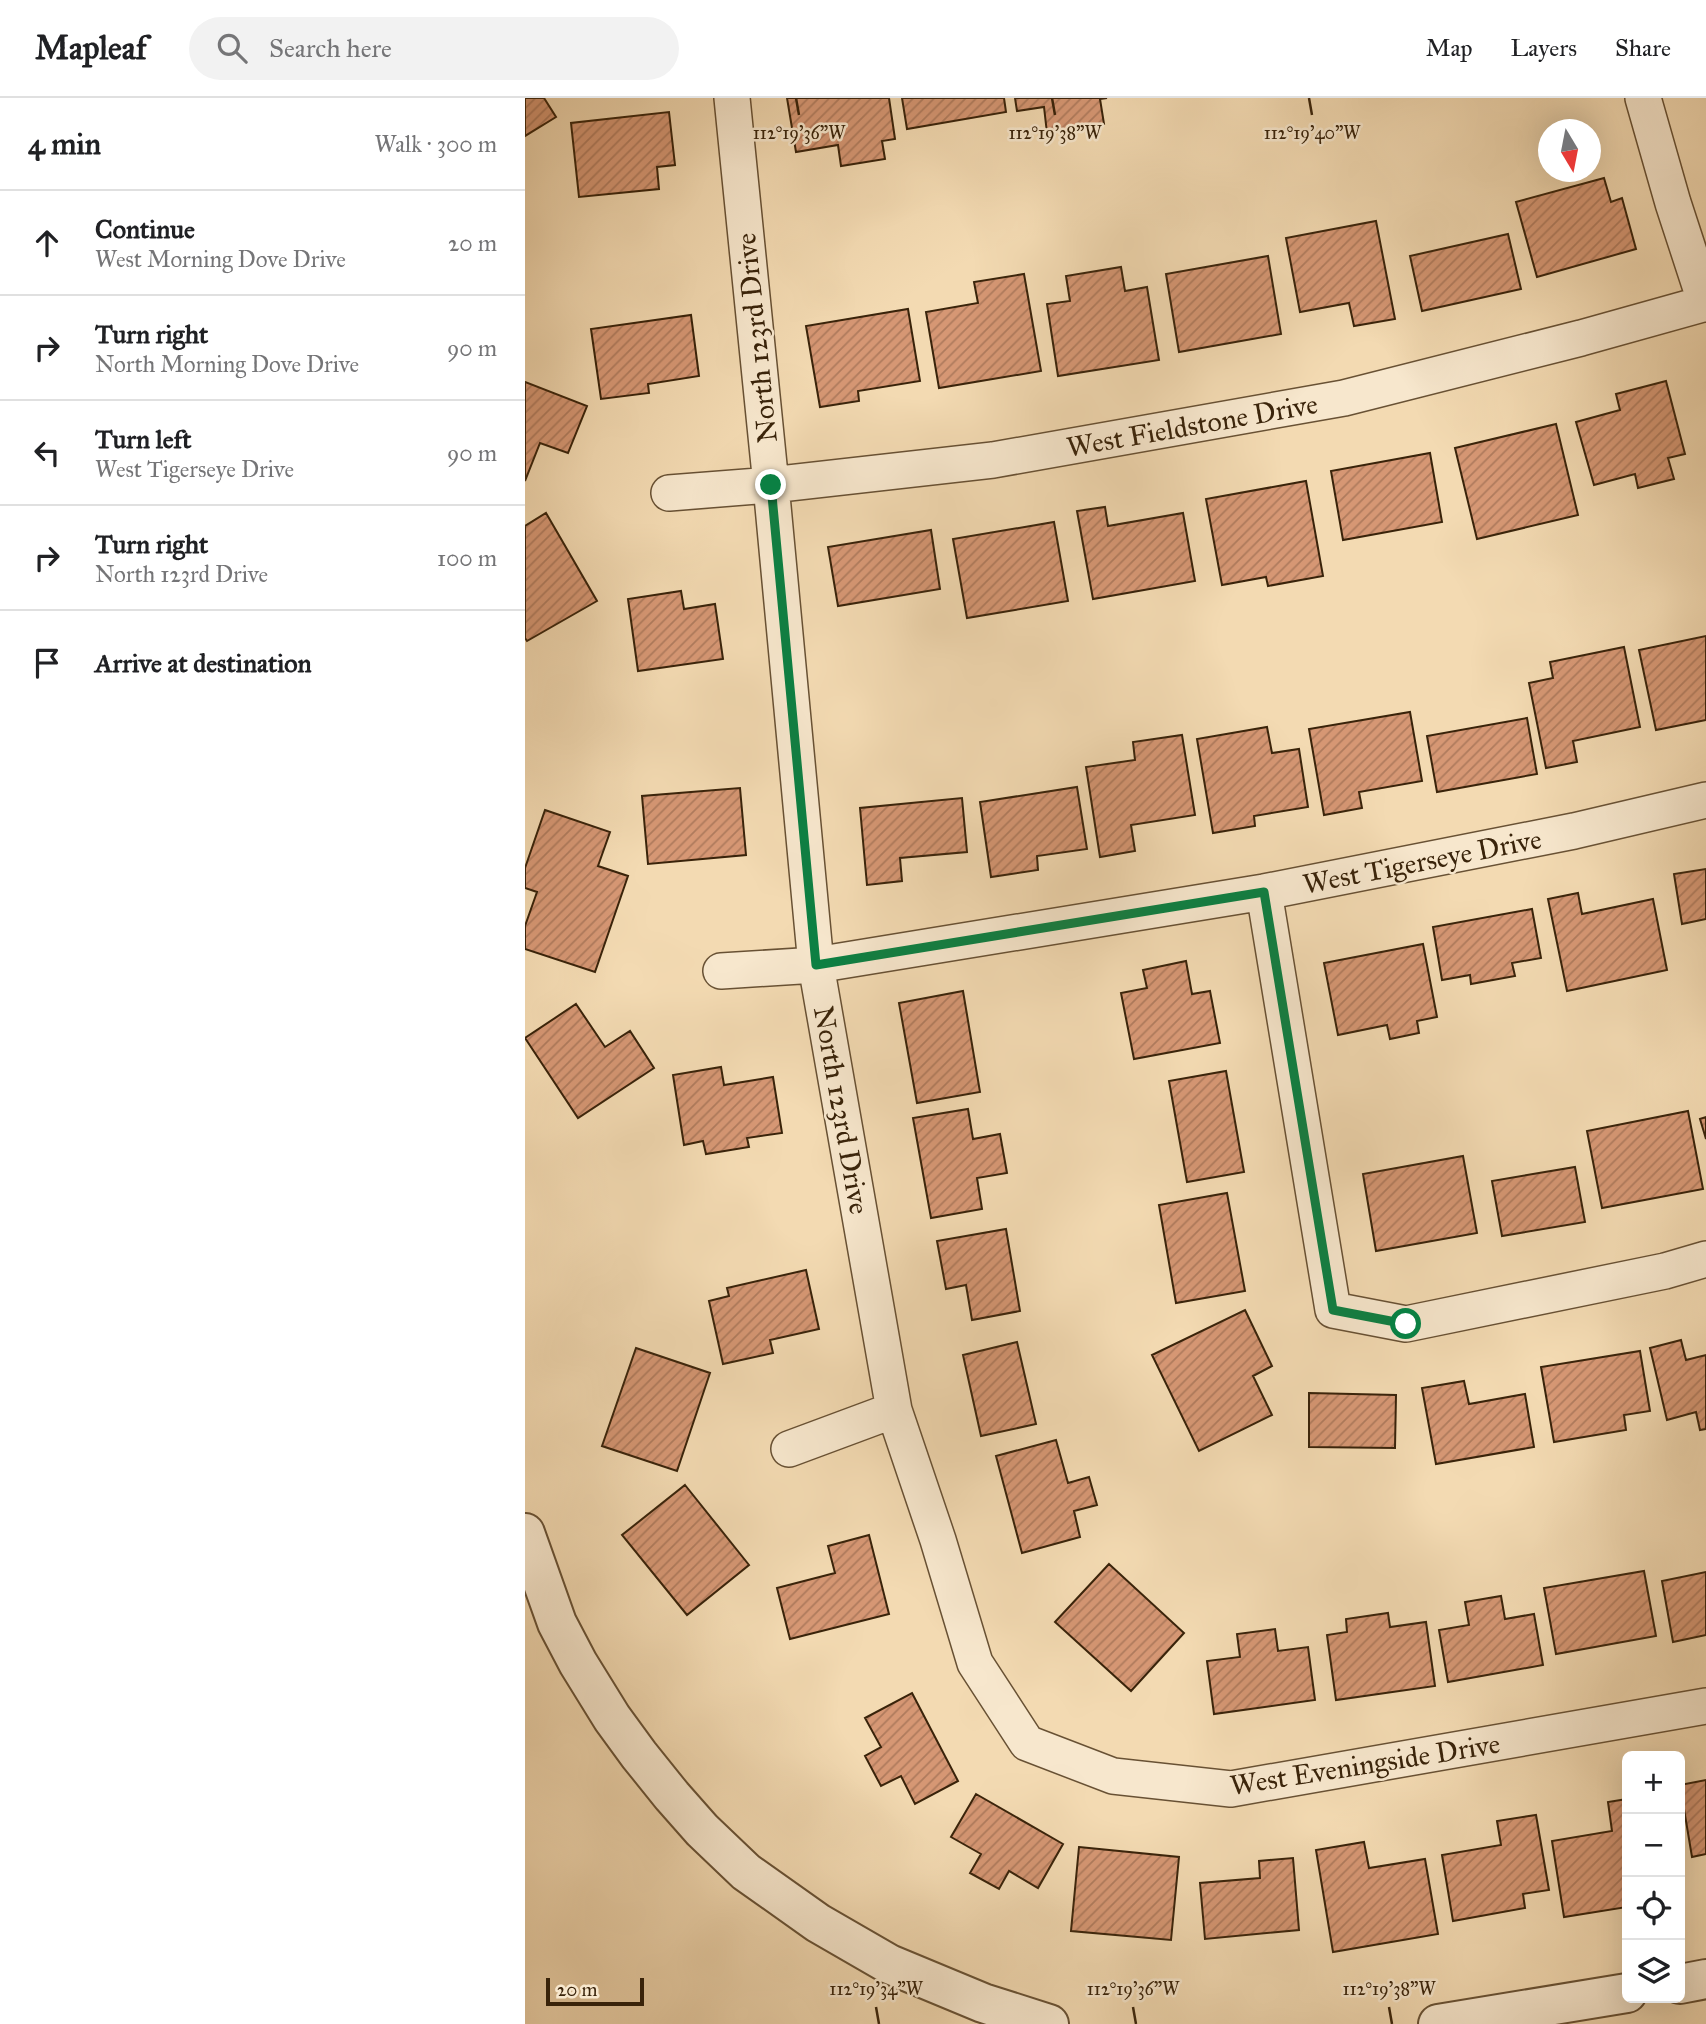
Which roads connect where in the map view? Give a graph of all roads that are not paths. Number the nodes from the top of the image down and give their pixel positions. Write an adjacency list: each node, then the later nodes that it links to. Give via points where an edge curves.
1 (731, 98): 4 (street, North 123rd Drive)
2 (1643, 98): 3 (street)
3 (1706, 304): 4 (street, West Fieldstone Drive, via 1344,398 993,460)
4 (771, 485): 5 (street, West Fieldstone Drive); 8 (street, North 123rd Drive)
5 (669, 494)
6 (1706, 800): 7 (street, West Tigerseye Drive)
7 (1264, 892): 8 (street, West Tigerseye Drive); 10 (street, via 1333,1310 1406,1324)
8 (816, 965): 9 (street, West Tigerseye Drive); 11 (street, North 123rd Drive)
9 (721, 971)
10 (1706, 1259)
11 (894, 1410): 12 (street); 15 (street, North 123rd Drive, via 975,1663)
12 (789, 1449)
13 (525, 1533): 19 (street, via 557,1623 612,1718 679,1804 746,1872 818,1923 889,1964 983,2003)
14 (1706, 1706): 15 (street, West Eveningside Drive, via 1231,1788 1113,1776)
15 (1027, 1743)
16 (1706, 1979): 17 (street)
17 (1685, 1983)
18 (1622, 1994): 20 (street)
19 (1049, 2024)
20 (1438, 2024)

